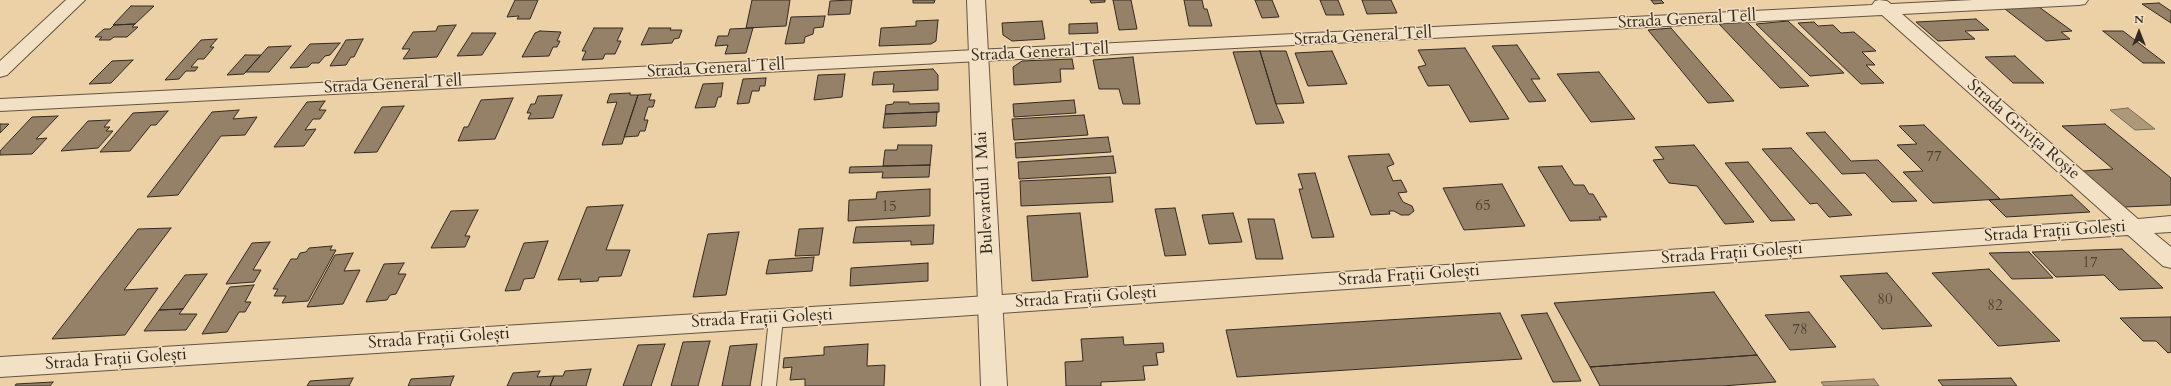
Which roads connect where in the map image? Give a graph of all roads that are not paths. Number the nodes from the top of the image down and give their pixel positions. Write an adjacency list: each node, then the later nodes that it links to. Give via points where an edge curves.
1 (76, 0): 6 (street)
2 (976, 0): 5 (street, Bulevardul 1 Mai)
3 (2080, 0): 4 (street, Strada General Tell)
4 (1881, 5): 5 (street, Strada General Tell); 9 (street, Strada Grivița Roșie)
5 (978, 56): 7 (street, Strada General Tell); 11 (street, Bulevardul 1 Mai)
6 (0, 71)
7 (0, 105)
8 (2171, 224): 9 (street, Strada Frații Golești)
9 (2132, 226): 10 (street, Strada Grivița Roșie); 11 (street, Strada Frații Golești)
10 (2171, 260)
11 (990, 305): 12 (street, Strada Frații Golești); 15 (street, Bulevardul 1 Mai)
12 (776, 318): 13 (street, Strada Frații Golești); 14 (lane)
13 (0, 367)
14 (769, 386)
15 (994, 386)

